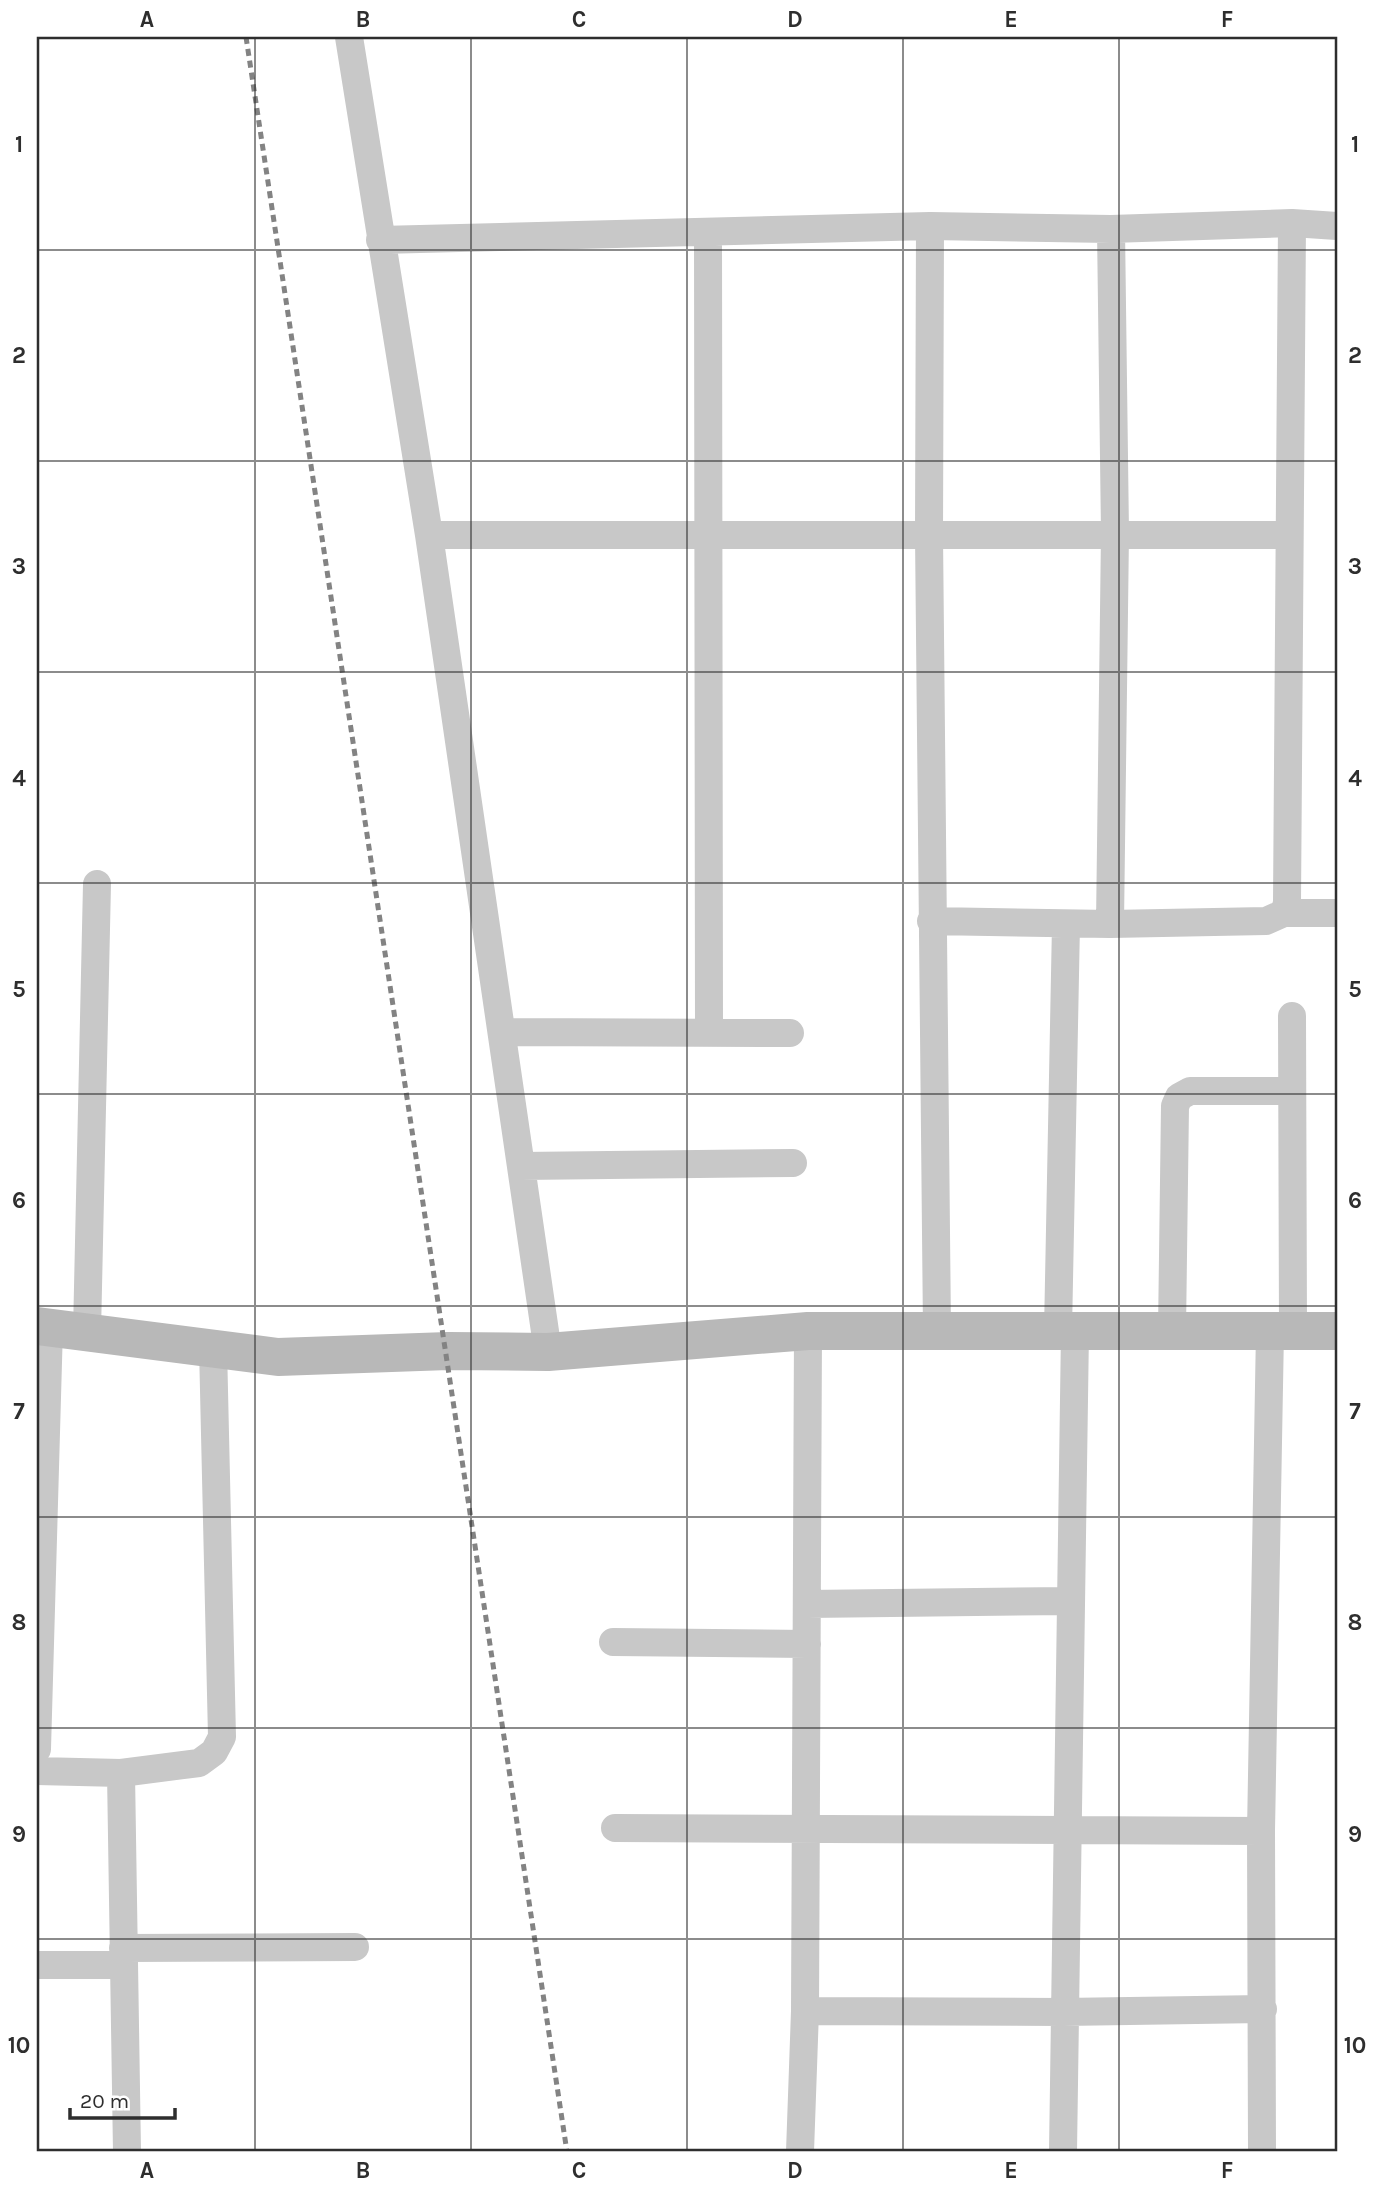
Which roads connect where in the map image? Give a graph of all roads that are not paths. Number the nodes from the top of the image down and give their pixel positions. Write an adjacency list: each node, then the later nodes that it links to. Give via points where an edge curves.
1 (349, 37): 7 (street)
2 (1292, 223): 4 (street); 5 (street); 12 (street)
3 (930, 226): 5 (street); 6 (street); 11 (street)
4 (1337, 226)
5 (1111, 229): 9 (street)
6 (708, 232): 7 (street); 8 (street)
7 (380, 240): 10 (street)
8 (708, 533): 10 (street); 11 (street); 21 (street)
9 (1115, 533): 11 (street); 12 (street); 18 (street)
10 (429, 535): 20 (street)
11 (929, 535): 16 (street)
12 (1288, 535): 14 (street)
13 (97, 884): 33 (street)
14 (1284, 912): 15 (street); 18 (street, via 1266,921)
15 (1337, 914)
16 (931, 921): 17 (street); 28 (street)
17 (1066, 924): 18 (street); 29 (street)
18 (1110, 924)
19 (1292, 1016): 23 (street)
20 (502, 1032): 21 (street); 25 (street)
21 (709, 1032): 22 (street)
22 (790, 1033)
23 (1292, 1091): 30 (street, via 1190,1091 1175,1106); 31 (street)
24 (793, 1163): 25 (street)
25 (521, 1166): 35 (street)
26 (43, 1327): 33 (street); 40 (street)
27 (808, 1331): 28 (street); 35 (street); 37 (street)
28 (937, 1331): 29 (street)
29 (1066, 1331): 30 (street); 36 (street)
30 (1172, 1331): 31 (street)
31 (1282, 1331): 32 (street); 46 (street)
32 (1337, 1331)
33 (87, 1332): 34 (street)
34 (213, 1347): 35 (street, via 278,1357); 42 (street, via 222,1737 214,1752 199,1763)
35 (548, 1352)
36 (1070, 1601): 37 (street); 44 (street)
37 (807, 1604): 39 (street)
38 (613, 1642): 39 (street)
39 (807, 1644): 45 (street)
40 (37, 1749)
41 (37, 1771): 42 (street)
42 (121, 1773): 48 (street)
43 (615, 1828): 45 (street)
44 (1067, 1829): 45 (street); 46 (street); 52 (street)
45 (806, 1831): 51 (street)
46 (1261, 1831): 50 (street)
47 (355, 1947): 48 (street)
48 (123, 1956): 49 (street); 53 (street)
49 (37, 1965)
50 (1263, 2009): 52 (street); 56 (street)
51 (805, 2011): 52 (street); 54 (street)
52 (1063, 2012): 55 (street)
53 (127, 2152)
54 (800, 2152)
55 (1063, 2152)
56 (1262, 2152)

